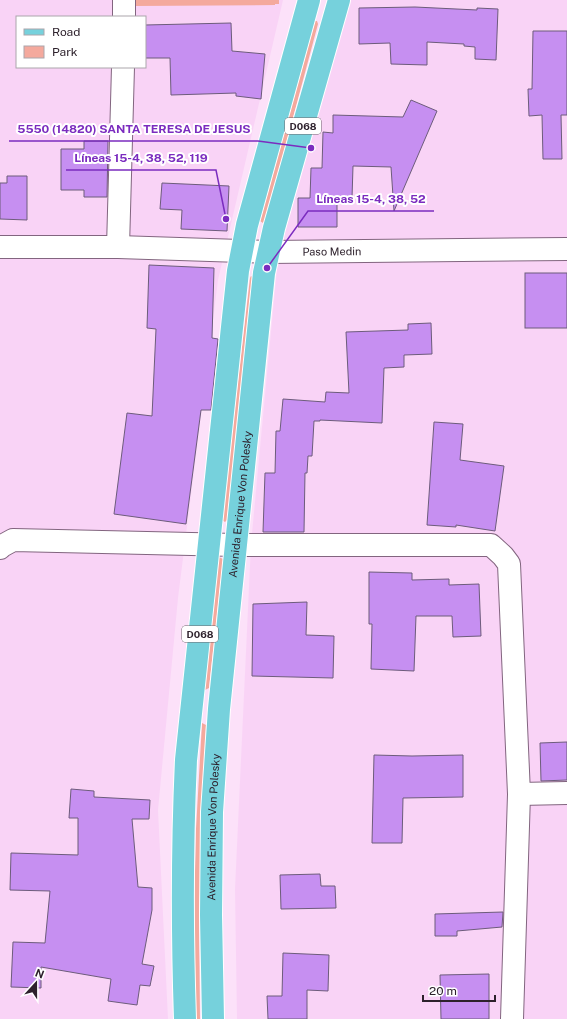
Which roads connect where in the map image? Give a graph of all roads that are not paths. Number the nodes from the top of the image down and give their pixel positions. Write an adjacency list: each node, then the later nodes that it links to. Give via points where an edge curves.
1 (124, 0): 4 (street)
2 (309, 0): 9 (main road, D068)
3 (339, 0): 10 (main road, Avenida Enrique Von Polesky / D068, via 274,228)
4 (124, 16)
5 (123, 68): 7 (street)
6 (0, 247): 7 (street, Paso Medin)
7 (118, 247): 9 (street, Paso Medin)
8 (567, 249): 10 (street, Paso Medin)
9 (241, 250): 10 (street, Paso Medin); 11 (main road, D068)
10 (270, 252): 12 (main road, Avenida Enrique Von Polesky / D068, via 264,273)
11 (210, 544): 12 (street); 13 (street, via 13,540); 14 (main road, D068)
12 (236, 545): 15 (main road, Avenida Enrique Von Polesky / D068); 17 (street, via 491,545 504,556 509,564)
13 (0, 548)
14 (192, 705): 15 (main road); 18 (main road, D068, via 184,813 182,924)
15 (219, 709): 19 (main road, Avenida Enrique Von Polesky / D068, via 212,812)
16 (567, 793): 17 (street)
17 (519, 794): 20 (street)
18 (185, 1019)
19 (213, 1019)
20 (512, 1019)

